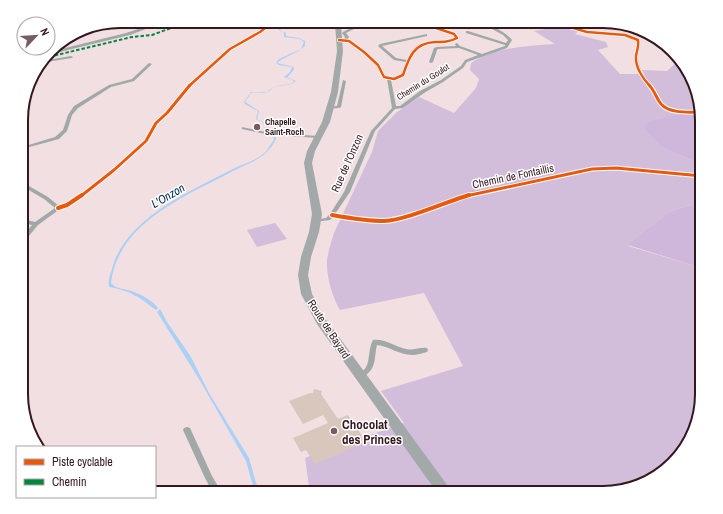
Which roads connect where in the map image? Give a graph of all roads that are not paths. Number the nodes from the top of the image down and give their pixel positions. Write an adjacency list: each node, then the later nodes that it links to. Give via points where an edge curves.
1 (145, 28): 14 (main road)
2 (264, 28): 31 (street, via 230,49 190,85 156,124 146,141 114,170 67,205)
3 (339, 28): 10 (main road, Route de Bayard)
4 (353, 28): 10 (street, via 344,33 347,37)
5 (436, 28): 11 (street, via 454,34 457,38)
6 (488, 28): 12 (street, via 508,36 510,40)
7 (573, 28): 25 (street, via 587,32 625,35 638,40 635,54 641,77 662,105 670,109)
8 (467, 32): 12 (street)
9 (426, 35): 18 (street, via 381,44 380,46 395,59)
10 (342, 40): 21 (street, via 349,40 378,65 382,76); 23 (main road, Route de Bayard)
11 (452, 41): 13 (street); 18 (street, via 428,42 416,46)
12 (506, 44): 15 (street, Chemin du Goulot, via 506,47)
13 (459, 46): 15 (street); 19 (street, via 435,49)
14 (59, 51)
15 (481, 55): 24 (street, Chemin du Goulot, via 466,61 462,67 442,81)
16 (71, 57): 17 (street)
17 (50, 61)
18 (408, 61): 21 (street, via 403,75)
19 (431, 62)
20 (150, 64): 28 (street, via 133,80 106,88 76,107 70,115 65,131 57,138)
21 (389, 79): 24 (street)
22 (344, 81): 23 (street, via 339,107)
23 (330, 108): 27 (main road, Route de Bayard)
24 (394, 108): 32 (street, Rue de l'Onzon, via 373,132 347,192)
25 (695, 112)
26 (244, 128): 27 (street, via 270,134)
27 (319, 137): 33 (main road, Route de Bayard, via 308,163 317,204)
28 (28, 146)
29 (695, 175): 32 (street, Chemin de Fontaillis, via 616,168 592,169 473,193 385,221)
30 (28, 188): 31 (street)
31 (58, 208): 35 (street)
32 (332, 215): 33 (street, via 328,219)
33 (316, 221): 40 (main road, Route de Bayard, via 304,261 306,292 319,318)
34 (28, 222): 35 (street)
35 (36, 224): 36 (street)
36 (31, 230): 37 (street); 38 (street)
37 (28, 231)
38 (28, 234)
39 (426, 350): 40 (street, via 412,354 376,342 368,371)
40 (360, 376): 43 (main road, Route de Bayard)
41 (187, 430): 42 (street)
42 (214, 486)
43 (441, 486)

